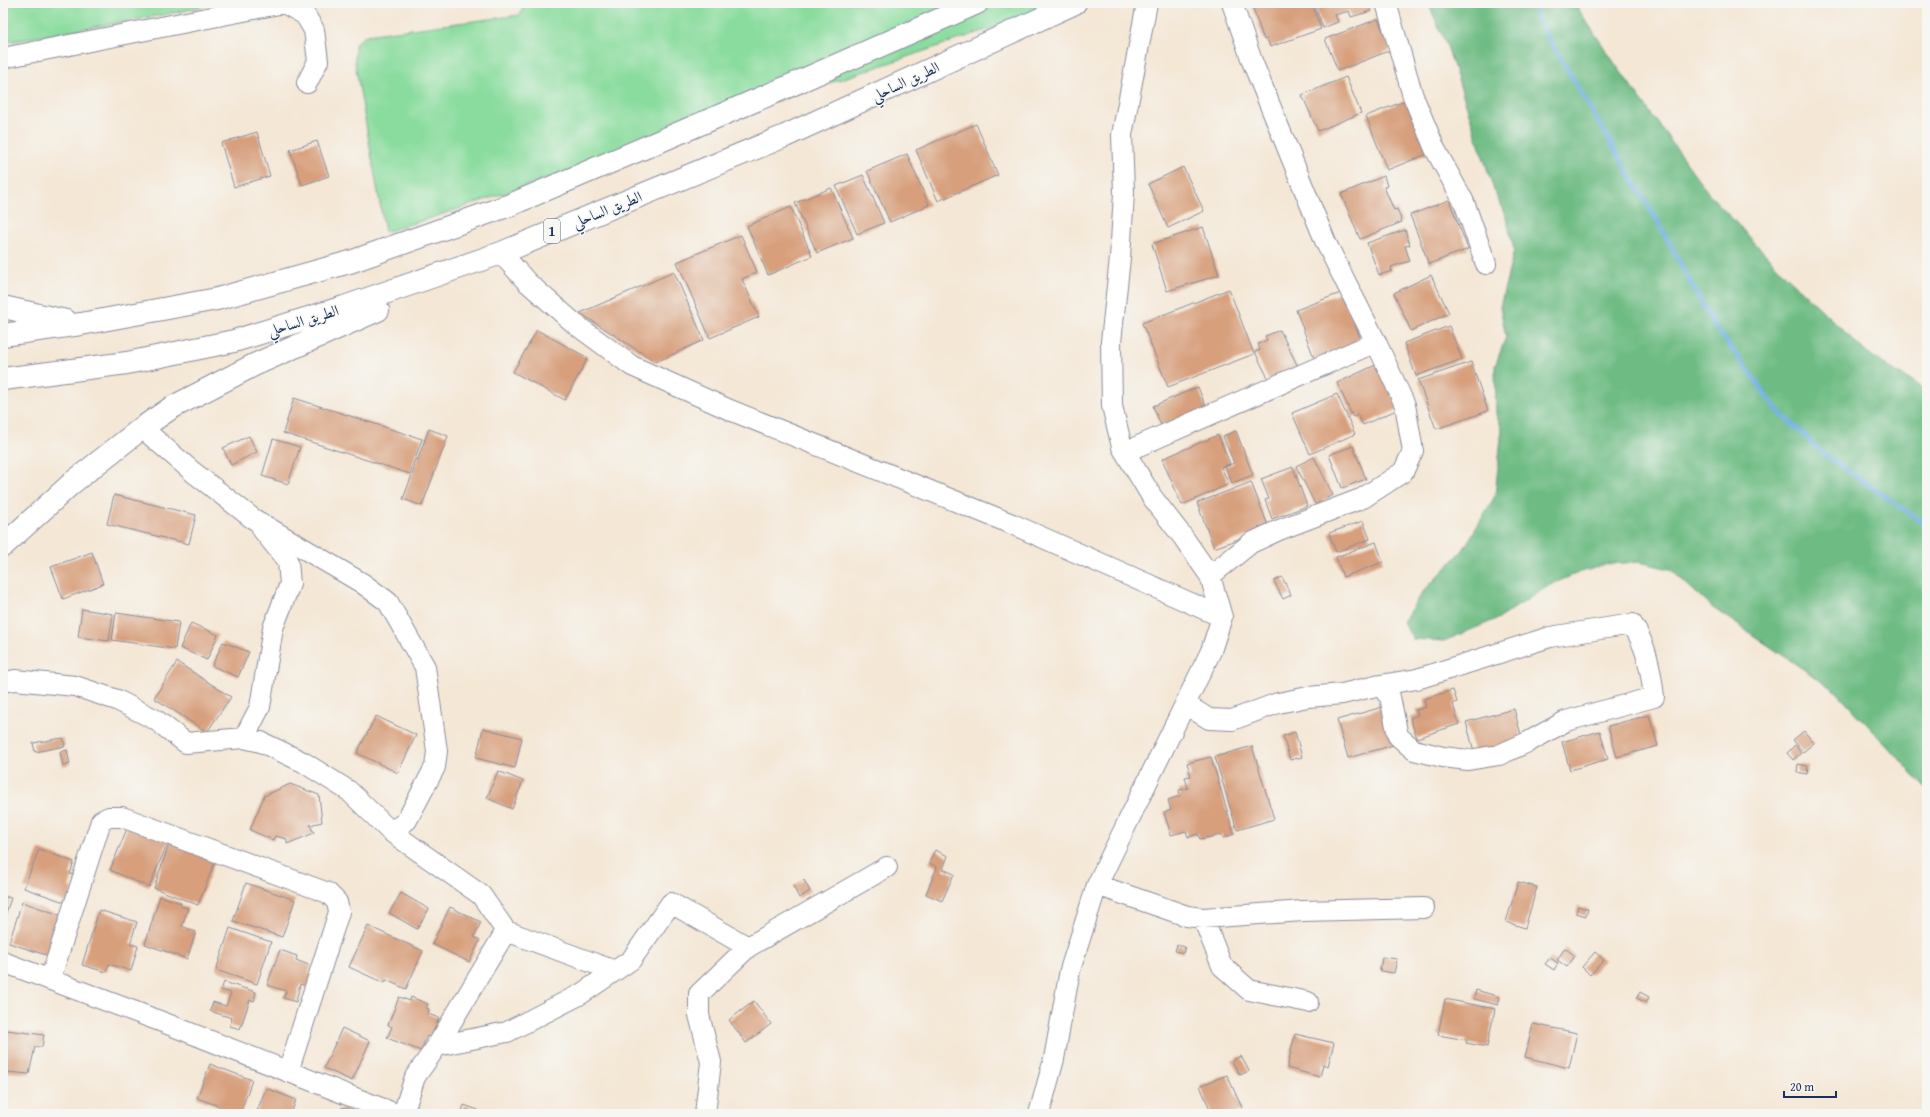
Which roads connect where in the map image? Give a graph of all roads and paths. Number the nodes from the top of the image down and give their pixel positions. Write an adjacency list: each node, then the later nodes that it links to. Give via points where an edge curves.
1 (977, 3): 11 (highway, via 510,205 350,262 217,299)
2 (1075, 3): 8 (highway, الطريق الساحلي / 1, via 785,136)
3 (1147, 3): 16 (street, via 1122,135 1124,193 1111,342 1112,406)
4 (1232, 3): 13 (street, via 1252,61 1326,243)
5 (1386, 3): 9 (street, via 1413,96 1435,149 1464,202)
6 (3, 58): 7 (street, via 284,3 305,15 314,30 318,61)
7 (307, 83)
8 (501, 253): 14 (highway, الطريق الساحلي / 1, via 344,307 234,341 127,363); 15 (highway, via 254,365 171,408); 20 (street, via 527,282 575,324 632,366 730,410 1012,524)
9 (1486, 264)
10 (3, 307): 11 (highway)
11 (81, 324): 12 (highway)
12 (3, 335)
13 (1376, 342): 16 (street); 19 (street, via 1405,405 1413,451 1403,472 1363,498 1251,543)
14 (3, 379)
15 (142, 428): 17 (street); 18 (highway, via 72,483)
16 (1125, 452): 19 (street, via 1152,497)
17 (252, 518): 24 (street, via 288,562 290,584 273,628 260,707); 25 (street, via 362,583 388,602 425,666 437,751 435,767 407,820)
18 (3, 546)
19 (1210, 576): 20 (street)
20 (1222, 618): 23 (street, via 1211,651)
21 (3, 682): 24 (street, via 15,680 75,686 117,700 156,720 186,743)
22 (1380, 685): 22 (street, via 1390,697 1398,736 1414,750 1468,760 1499,755 1566,721 1654,697 1650,669 1641,637 1632,624 1550,637 1417,679); 23 (street, via 1342,694 1278,703 1232,720 1209,719)
23 (1185, 704): 27 (street)
24 (244, 738): 25 (street, via 261,742 303,762 349,791)
25 (390, 831): 30 (street, via 481,895)
26 (887, 867): 31 (street)
27 (1097, 885): 29 (street, via 1187,916); 41 (street, via 1070,970 1054,1059)
28 (1424, 908): 29 (street, via 1303,911)
29 (1203, 918): 35 (street, via 1222,966 1249,990)
30 (506, 932): 33 (street); 36 (street)
31 (748, 947): 33 (street, via 671,903 631,960); 40 (street, via 699,994 699,1015 711,1062)
32 (3, 962): 34 (street)
33 (615, 971): 36 (street, via 581,994 507,1032)
34 (50, 980): 37 (street); 37 (street, via 101,821 109,817 122,816 328,893 337,902 339,912)
35 (1308, 1002)
36 (437, 1046): 39 (street, via 415,1077)
37 (288, 1072): 38 (street)
38 (396, 1114)
39 (403, 1114)
40 (705, 1114)
41 (1039, 1114)

